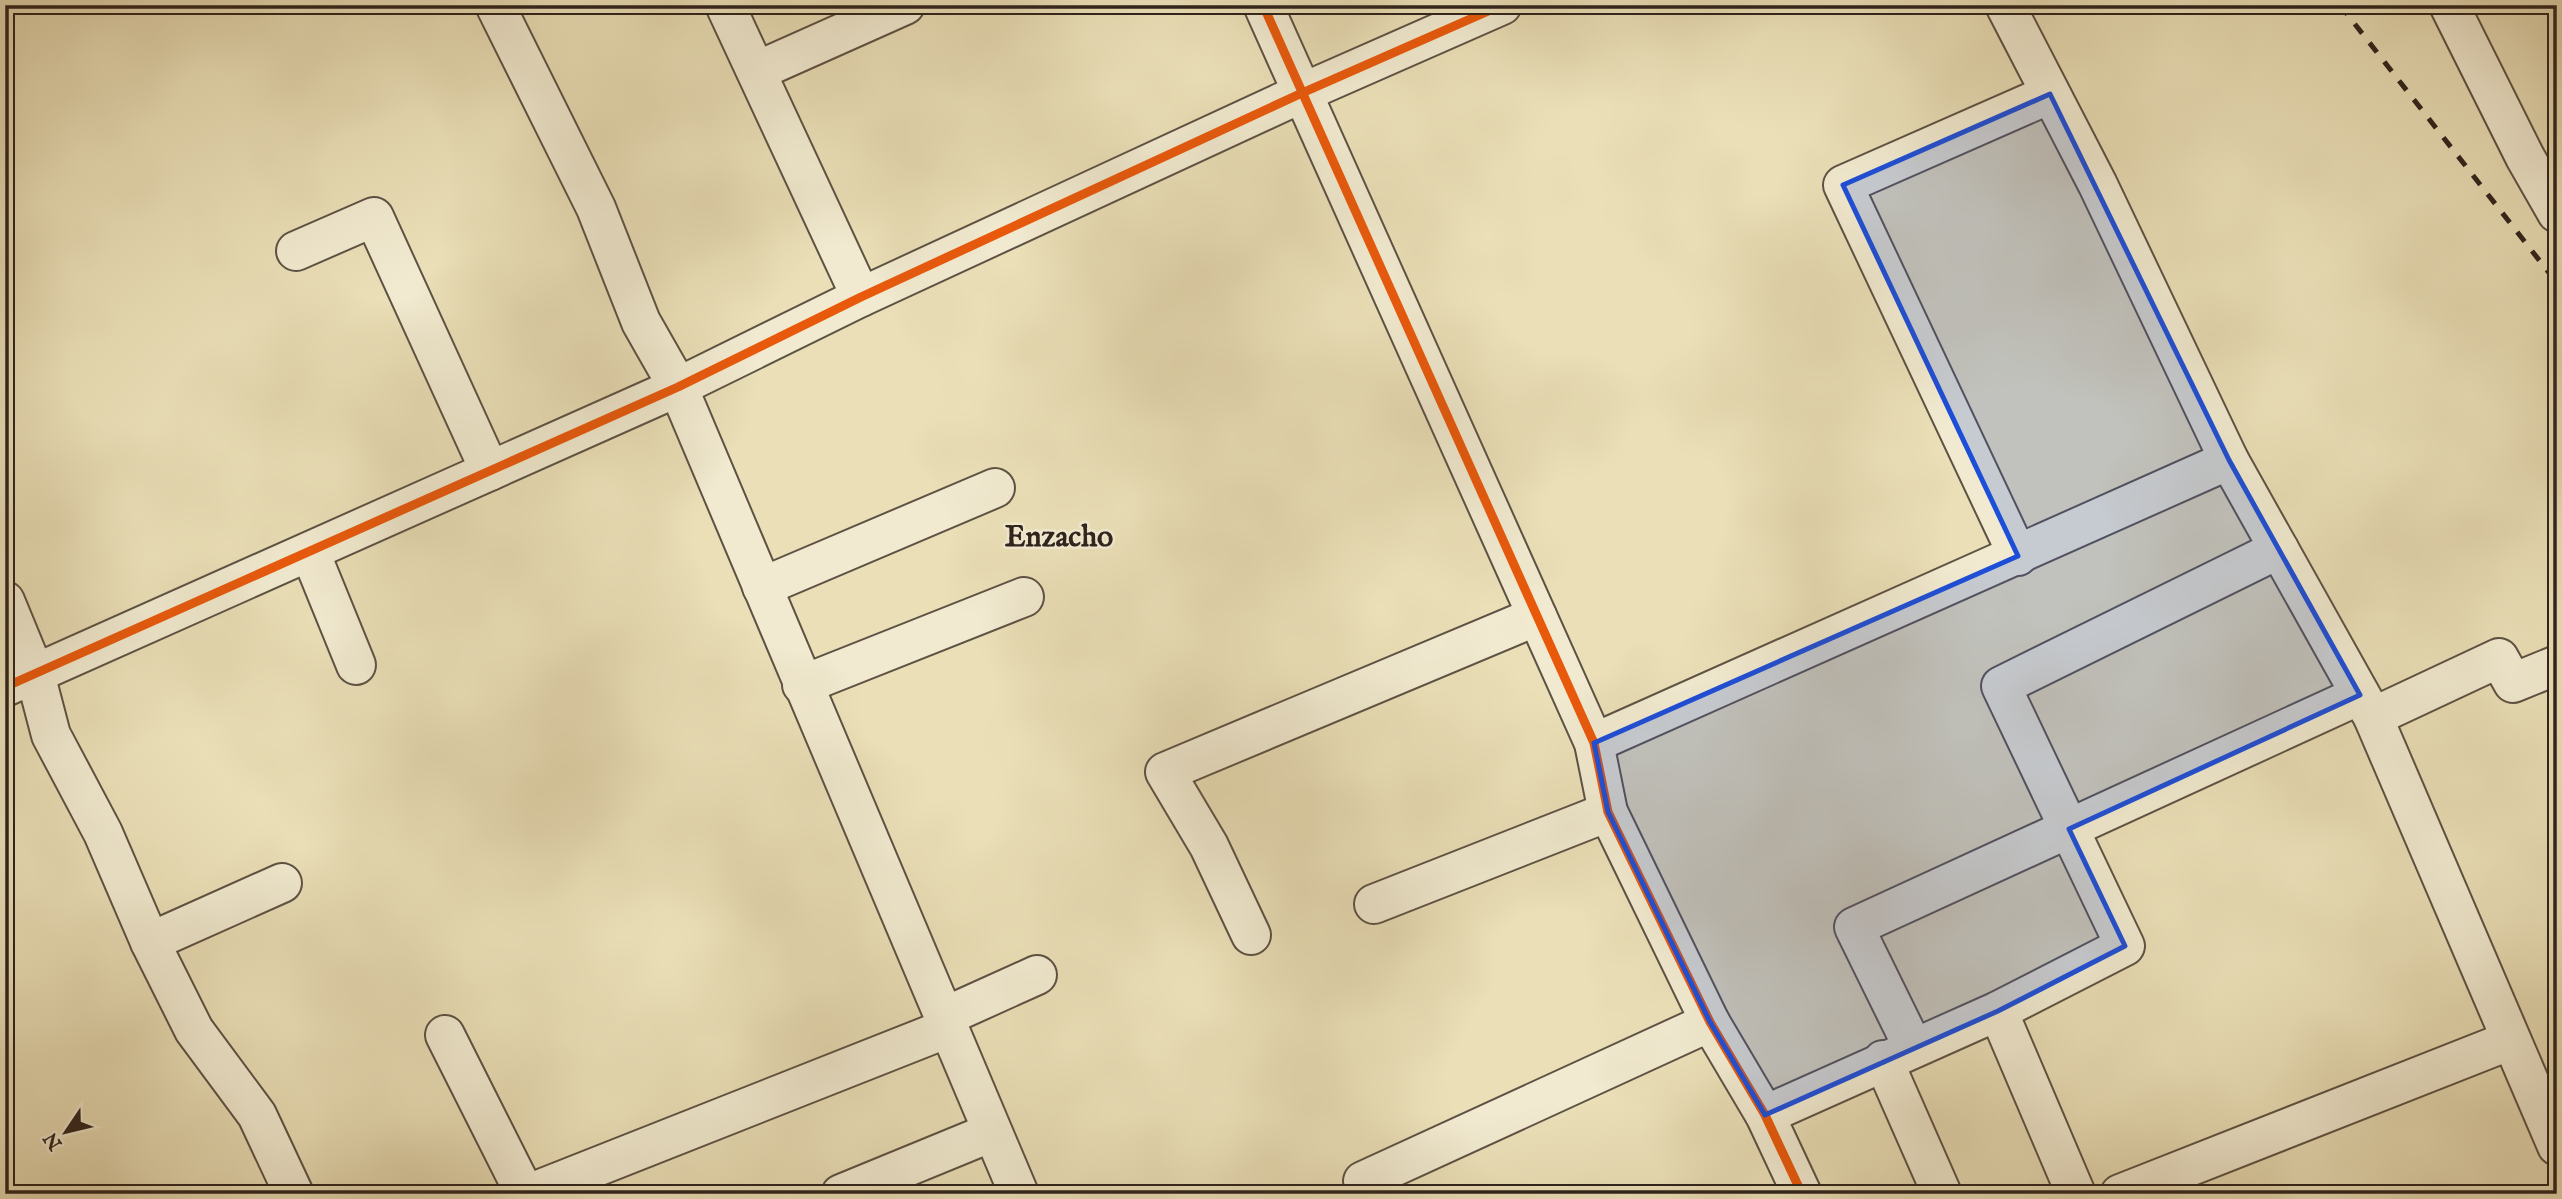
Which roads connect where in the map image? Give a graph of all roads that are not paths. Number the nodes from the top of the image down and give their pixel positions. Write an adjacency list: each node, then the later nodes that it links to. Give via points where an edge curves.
1 (495, 5): 14 (street, via 596,208 641,322)
2 (725, 5): 8 (street)
3 (905, 5): 8 (street)
4 (1263, 5): 9 (street)
5 (1502, 5): 9 (street)
6 (2005, 5): 10 (street)
7 (2449, 5): 11 (street)
8 (757, 71): 13 (street)
9 (1302, 93): 13 (street); 24 (street)
10 (2050, 94): 15 (street); 20 (street, via 1843,185)
11 (2557, 213)
12 (296, 251): 16 (street, via 374,217)
13 (861, 297): 14 (street)
14 (678, 387): 16 (street); 21 (street)
15 (2230, 460): 18 (street); 20 (street)
16 (490, 471): 19 (street)
17 (995, 488): 21 (street)
18 (2279, 550): 29 (street); 32 (street, via 2001,687)
19 (310, 552): 25 (street); 27 (street)
20 (2018, 556): 30 (street)
21 (762, 587): 28 (street)
22 (1024, 597): 28 (street)
23 (5, 601): 27 (street)
24 (1537, 615): 30 (street); 35 (street, via 1164,772 1209,846)
25 (356, 665)
26 (2557, 666): 29 (street, via 2512,683 2499,658)
27 (20, 681): 36 (street, via 103,833)
28 (802, 685): 40 (street)
29 (2367, 706): 32 (street); 42 (street)
30 (1594, 743): 31 (street)
31 (1608, 812): 34 (street); 39 (street)
32 (2069, 829): 38 (street, via 2125,946); 43 (street, via 1854,926)
33 (282, 883): 36 (street)
34 (1374, 904)
35 (1251, 936)
36 (150, 942): 48 (street, via 194,1030 257,1115)
37 (1038, 975): 40 (street)
38 (1998, 1010): 43 (street); 54 (street)
39 (1710, 1021): 44 (street); 47 (street)
40 (946, 1022): 45 (street); 49 (street)
41 (445, 1035): 49 (street)
42 (2511, 1040): 46 (street); 55 (street)
43 (1898, 1054): 44 (street); 53 (street)
44 (1765, 1115): 52 (street)
45 (992, 1132): 50 (street); 51 (street)
46 (2556, 1144)
47 (1363, 1181)
48 (294, 1194)
49 (526, 1194)
50 (841, 1194)
51 (1019, 1194)
52 (1802, 1194)
53 (1942, 1194)
54 (2076, 1194)
55 (2120, 1194)

